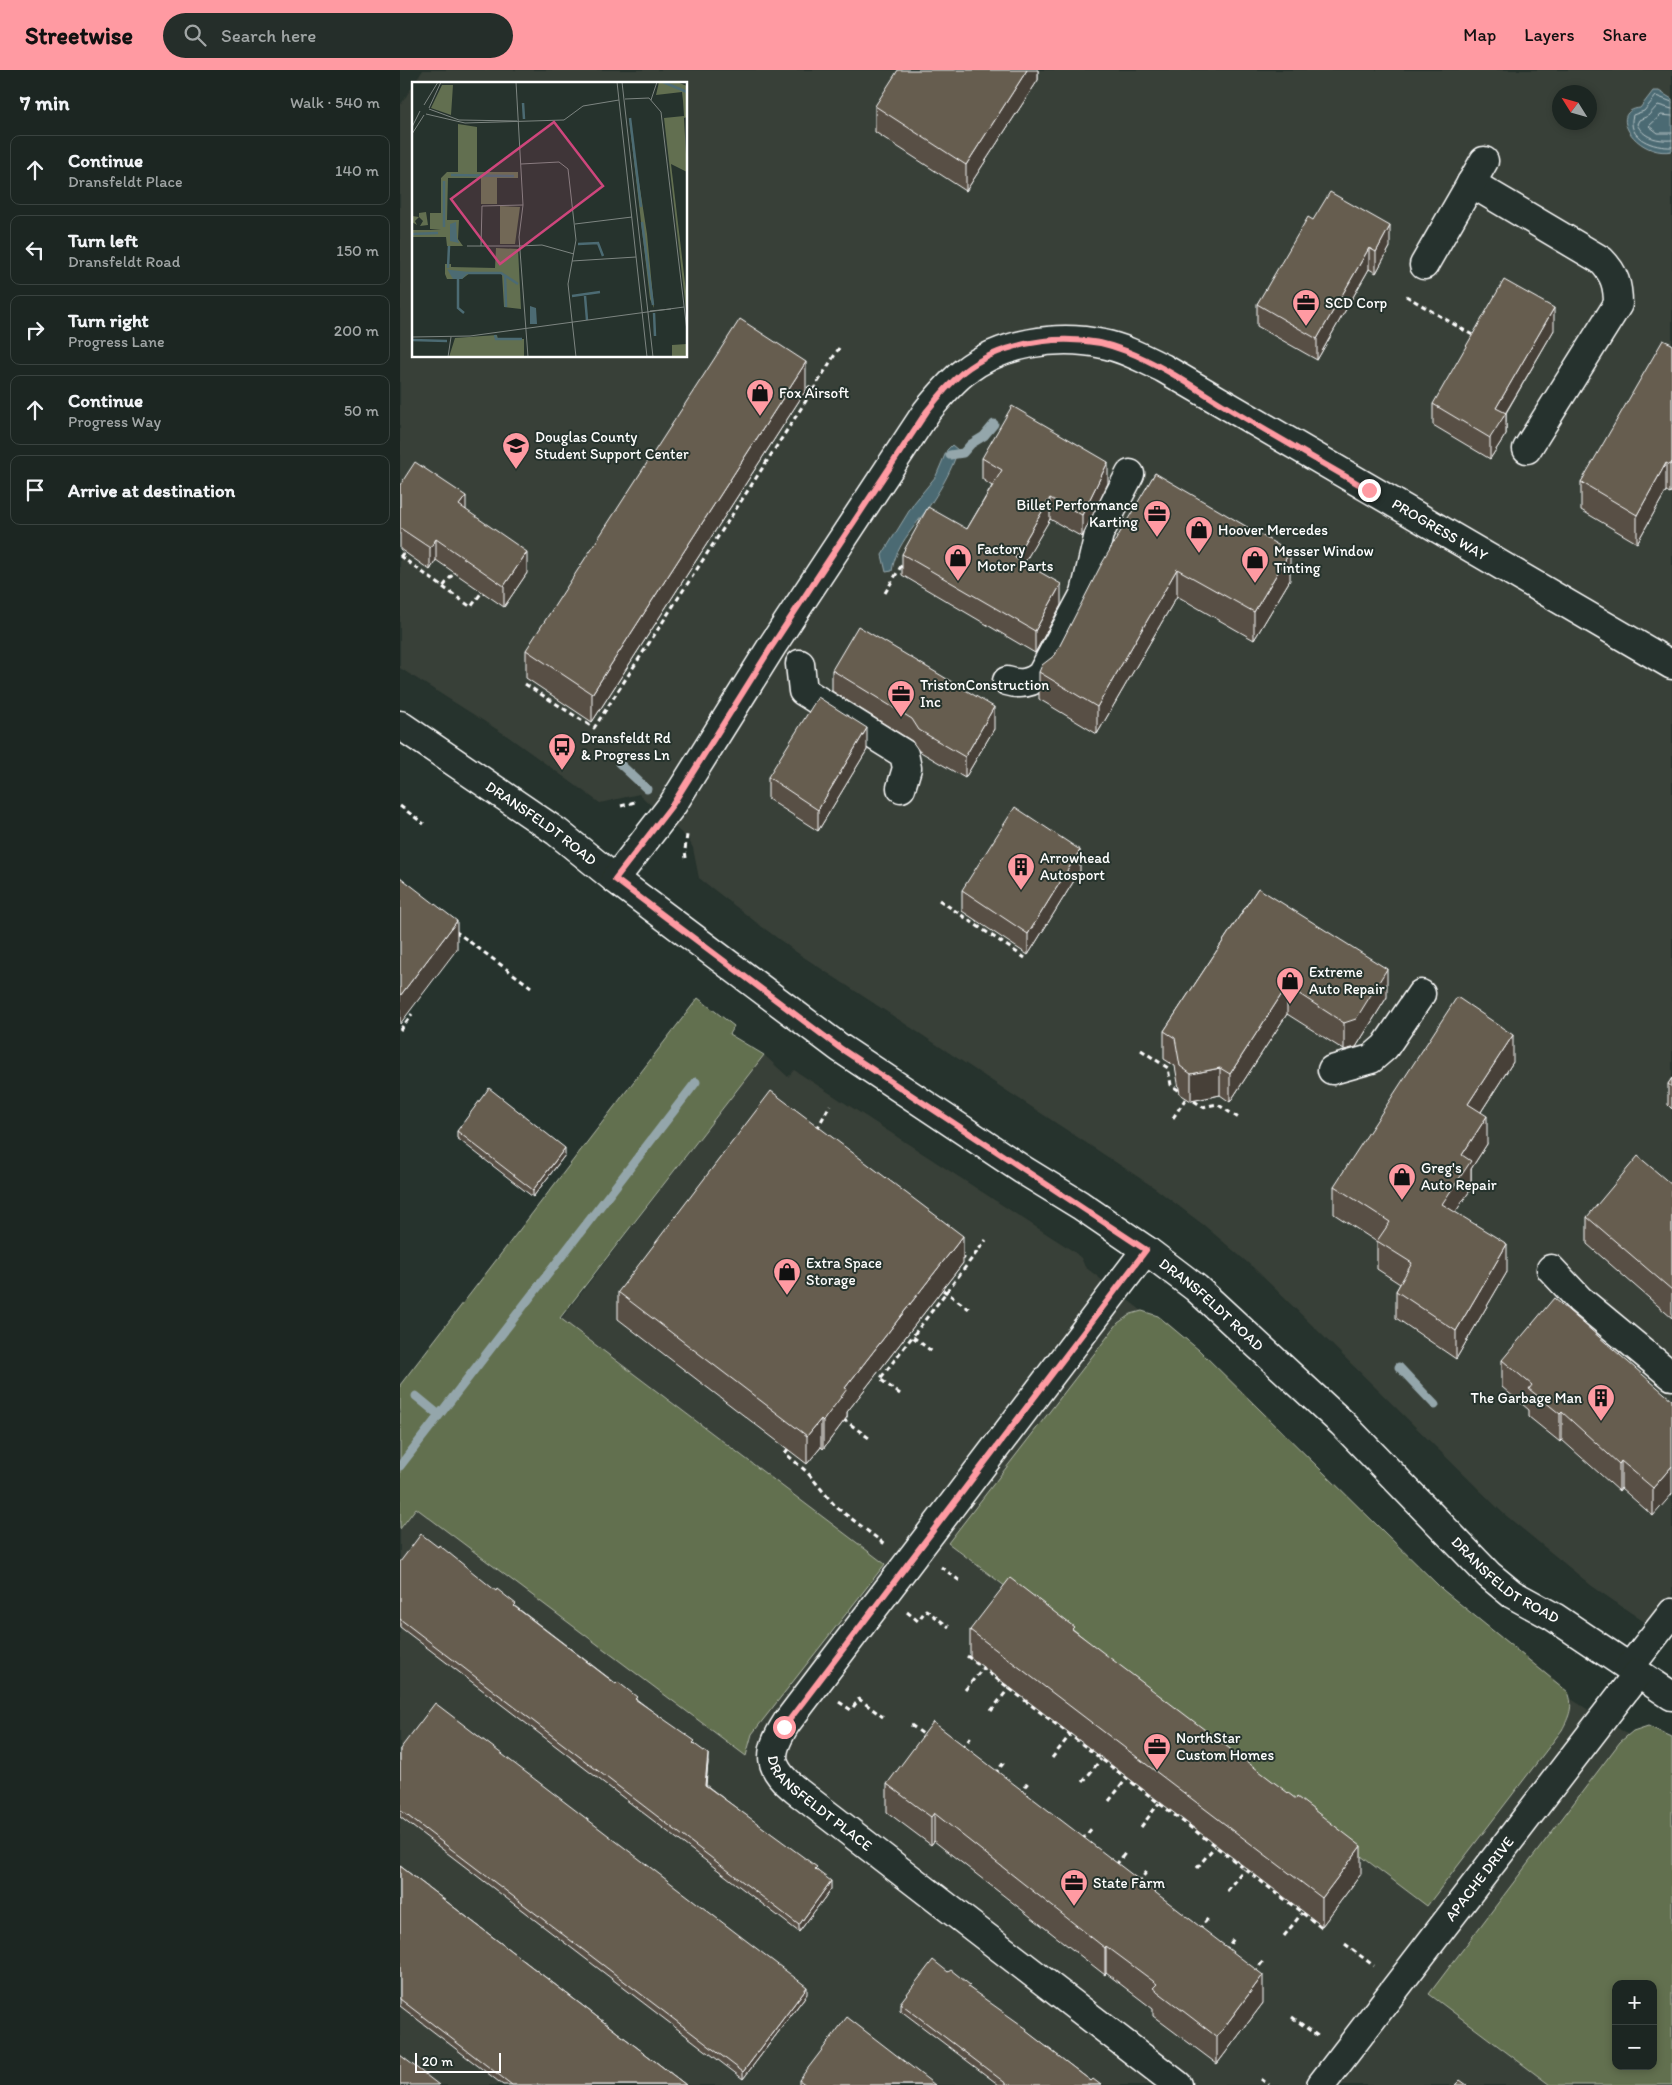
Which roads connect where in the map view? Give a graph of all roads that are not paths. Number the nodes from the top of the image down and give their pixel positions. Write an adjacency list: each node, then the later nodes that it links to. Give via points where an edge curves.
1 (1424, 265): 2 (street, via 1478,172 1602,260 1611,270 1618,285 1618,304)
2 (1527, 449)
3 (1130, 474): 6 (street, via 1099,534 1085,593 1040,675 1024,683)
4 (800, 664): 8 (street, via 803,691 904,754 907,768)
5 (1672, 665): 9 (street, PROGRESS WAY, via 1126,351 1104,344 1068,340 1034,344 994,355 964,371 949,385 909,438 673,804)
6 (1007, 681)
7 (400, 725): 9 (street, DRANSFELDT ROAD, via 524,808)
8 (901, 788)
9 (615, 879): 12 (street, DRANSFELDT ROAD, via 840,1048)
10 (1421, 994): 11 (street, via 1385,1047 1371,1059)
11 (1332, 1070)
12 (1146, 1250): 16 (street, DRANSFELDT ROAD, via 1221,1309 1322,1403 1489,1575 1512,1594 1554,1616); 18 (street, DRANSFELDT PLACE, via 787,1722 778,1738 773,1761 776,1772 791,1787)
13 (1551, 1270): 14 (street, via 1580,1300)
14 (1672, 1376)
15 (1672, 1613): 16 (street, APACHE DRIVE)
16 (1634, 1670): 17 (street, DRANSFELDT ROAD); 19 (street, APACHE DRIVE)
17 (1672, 1696)
18 (1178, 2085)
19 (1322, 2085)

